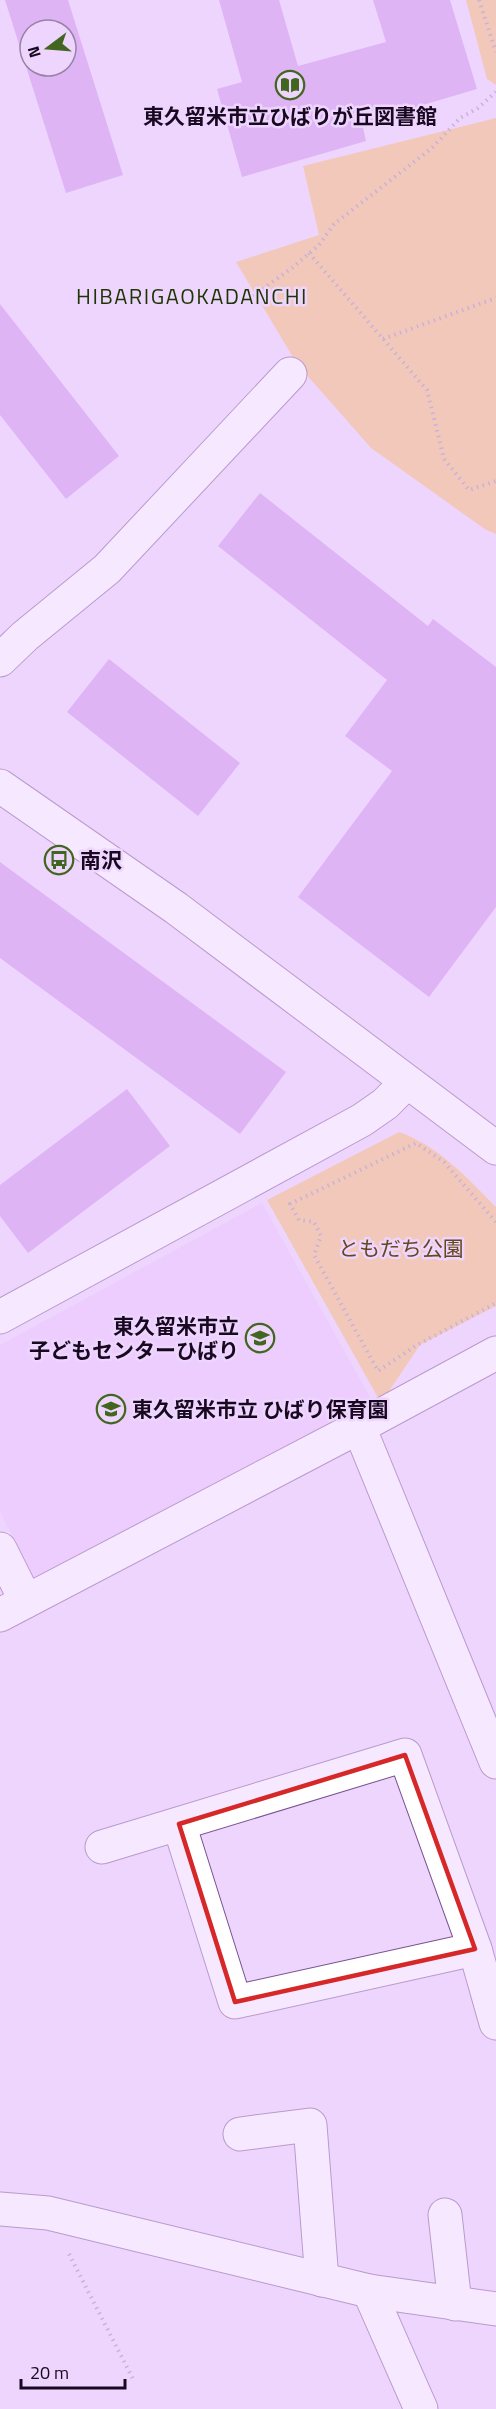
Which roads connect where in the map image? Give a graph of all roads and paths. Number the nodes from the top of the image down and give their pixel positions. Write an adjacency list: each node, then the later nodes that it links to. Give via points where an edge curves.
1 (479, 0): 2 (path)
2 (496, 52)
3 (496, 92): 4 (path, via 334,224)
4 (309, 253): 6 (path); 7 (path)
5 (496, 298): 7 (path)
6 (243, 303)
7 (383, 339): 9 (path, via 427,390 444,459 470,490)
8 (290, 374): 10 (street, via 107,569)
9 (496, 481)
10 (0, 660)
11 (0, 786): 12 (street, via 176,908)
12 (407, 1082): 13 (street); 16 (street, via 362,1120)
13 (496, 1148)
14 (496, 1222): 15 (path, via 444,1162 416,1143 290,1204 299,1220 314,1222 321,1236 314,1255 378,1371)
15 (496, 1302)
16 (0, 1317)
17 (496, 1353): 18 (street)
18 (359, 1427): 20 (street); 21 (street)
19 (0, 1549): 20 (street)
20 (13, 1608)
21 (496, 1762)
22 (179, 1824): 23 (street); 24 (street, via 236,2002); 24 (street, via 405,1755)
23 (102, 1846)
24 (475, 1949): 25 (street)
25 (496, 2023)
26 (240, 2134): 30 (street, via 310,2125)
27 (0, 2209): 28 (street)
28 (48, 2213): 30 (street); 34 (path)
29 (445, 2215): 32 (street)
30 (322, 2280): 31 (street)
31 (369, 2291): 32 (street); 35 (street)
32 (455, 2304): 33 (street)
33 (496, 2309)
34 (133, 2379)
35 (421, 2409)

